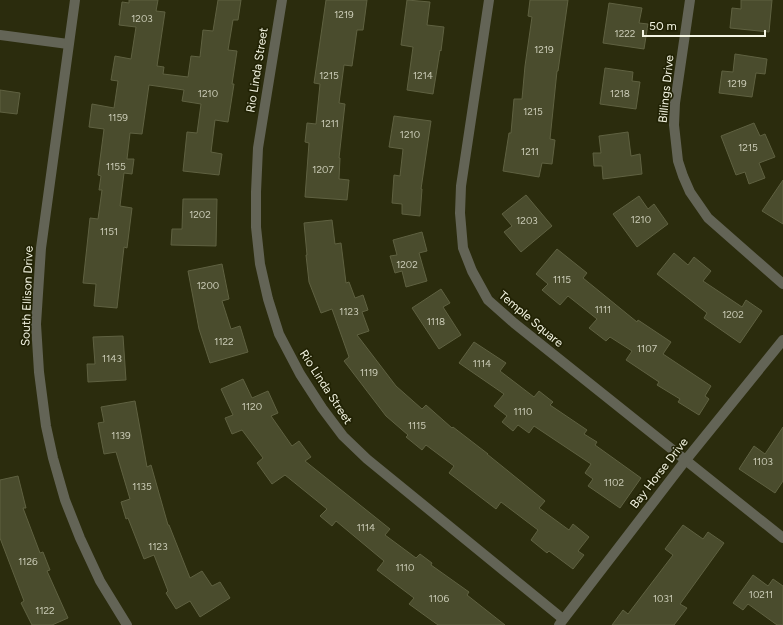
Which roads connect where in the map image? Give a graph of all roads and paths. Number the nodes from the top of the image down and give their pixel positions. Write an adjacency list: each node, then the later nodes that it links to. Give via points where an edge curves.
1 (74, 0): 6 (street, South Ellison Drive)
2 (282, 0): 11 (street, Rio Linda Street, via 258,148 256,192 260,264 279,334 300,374 343,436)
3 (488, 0): 9 (street, Temple Square, via 461,186 460,212 464,248 472,271 488,300)
4 (690, 0): 7 (street, Billings Drive, via 675,103 674,125 678,161 690,192 708,218)
5 (0, 35): 6 (street)
6 (68, 44): 12 (street, South Ellison Drive, via 41,248 36,324 38,372 46,426 65,500 100,581)
7 (783, 284)
8 (783, 340): 9 (street, Bay Horse Drive)
9 (685, 461): 10 (street, Temple Square); 11 (street, Bay Horse Drive)
10 (783, 538)
11 (561, 622)
12 (127, 625)

